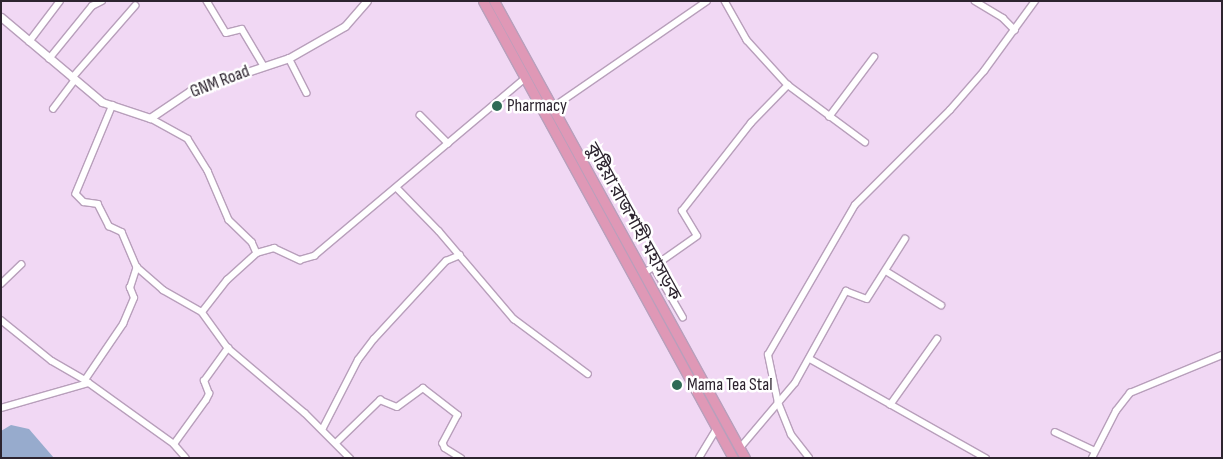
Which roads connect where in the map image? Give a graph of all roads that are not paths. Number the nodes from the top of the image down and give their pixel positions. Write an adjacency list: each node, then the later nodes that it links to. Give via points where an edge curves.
1 (60, 1): 14 (street)
2 (102, 1): 17 (street, via 92,6)
3 (207, 1): 18 (street, via 226,32 242,29)
4 (368, 1): 16 (street, GNM Road, via 345,26)
5 (483, 1): 20 (highway, কুষ্টিয়া রাজশাহী মহাসড়ক)
6 (494, 1): 22 (highway, কুষ্টিয়া রাজশাহী মহাসড়ক)
7 (707, 1): 26 (street)
8 (725, 1): 21 (street, via 747,40)
9 (975, 1): 13 (street, via 1003,18)
10 (1035, 1): 13 (street)
11 (135, 6): 19 (street)
12 (1, 17): 14 (street)
13 (1015, 30): 56 (street, via 950,110 855,205 768,355)
14 (29, 42): 17 (street)
15 (874, 57): 29 (street)
16 (289, 58): 18 (street, GNM Road); 24 (street)
17 (50, 59): 19 (street)
18 (264, 66): 30 (street, GNM Road, via 190,91)
19 (74, 79): 25 (street, via 102,102); 27 (street)
20 (524, 79): 23 (highway, কুষ্টিয়া রাজশাহী মহাসড়ক); 32 (street)
21 (788, 85): 29 (street); 41 (street, via 751,124 682,211 697,236)
22 (541, 88): 23 (highway); 26 (highway, কুষ্টিয়া রাজশাহী মহাসড়ক)
23 (531, 92): 36 (highway, কুষ্টিয়া রাজশাহী মহাসড়ক)
24 (307, 93)
25 (113, 105): 30 (street); 40 (street, via 76,194 84,202 98,204 109,226 122,232)
26 (552, 108): 34 (highway, কুষ্টিয়া রাজশাহী মহাসড়ক)
27 (53, 109)
28 (420, 115): 32 (street)
29 (829, 117): 31 (street)
30 (150, 118): 37 (street, via 188,139 208,171 230,220 252,242)
31 (865, 142)
32 (448, 143): 33 (street)
33 (397, 188): 37 (street, via 307,259 293,258 274,248); 38 (street)
34 (622, 235): 36 (highway); 43 (highway, কুষ্টিয়া রাজশাহী মহাসড়ক)
35 (905, 239): 42 (street)
36 (613, 240): 53 (highway, কুষ্টিয়া রাজশাহী মহাসড়ক)
37 (257, 253): 46 (street, via 227,280)
38 (460, 255): 54 (street, via 514,319); 60 (street, via 446,261 374,339 358,360)
39 (21, 265): 44 (street)
40 (137, 267): 46 (street, via 164,290); 55 (street, via 130,288 134,298 123,324)
41 (654, 267): 43 (street); 47 (street)
42 (886, 271): 45 (street); 52 (street, via 868,299 846,291)
43 (643, 274): 53 (highway, কুষ্টিয়া রাজশাহী মহাসড়ক)
44 (1, 284)
45 (941, 305)
46 (202, 312): 50 (street)
47 (684, 317)
48 (1, 320): 55 (street, via 52,361)
49 (937, 339): 57 (street)
50 (228, 348): 60 (street); 63 (street, via 204,381 209,394 206,400)
51 (1222, 355): 65 (street, via 1130,394 1116,411)
52 (810, 359): 56 (street); 57 (street)
53 (688, 367): 59 (highway, কুষ্টিয়া রাজশাহী মহাসড়ক); 64 (highway, কুষ্টিয়া রাজশাহী মহাসড়ক)
54 (588, 374)
55 (87, 381): 58 (street); 63 (street)
56 (778, 403): 64 (street); 72 (street, via 791,434)
57 (890, 405): 73 (street)
58 (1, 408)
59 (717, 428): 69 (street); 70 (highway, কুষ্টিয়া রাজশাহী মহাসড়ক)
60 (322, 430): 62 (street)
61 (1055, 432): 65 (street)
62 (336, 443): 67 (street); 68 (street, via 380,400 397,406 423,388 458,415 443,443 445,448)
63 (174, 444): 66 (street)
64 (740, 448): 71 (highway, কুষ্টিয়া রাজশাহী মহাসড়ক)
65 (1095, 451): 74 (street)
66 (186, 458)
67 (350, 458)
68 (461, 458)
69 (700, 458)
70 (732, 458)
71 (745, 458)
72 (809, 458)
73 (986, 458)
74 (1092, 458)

